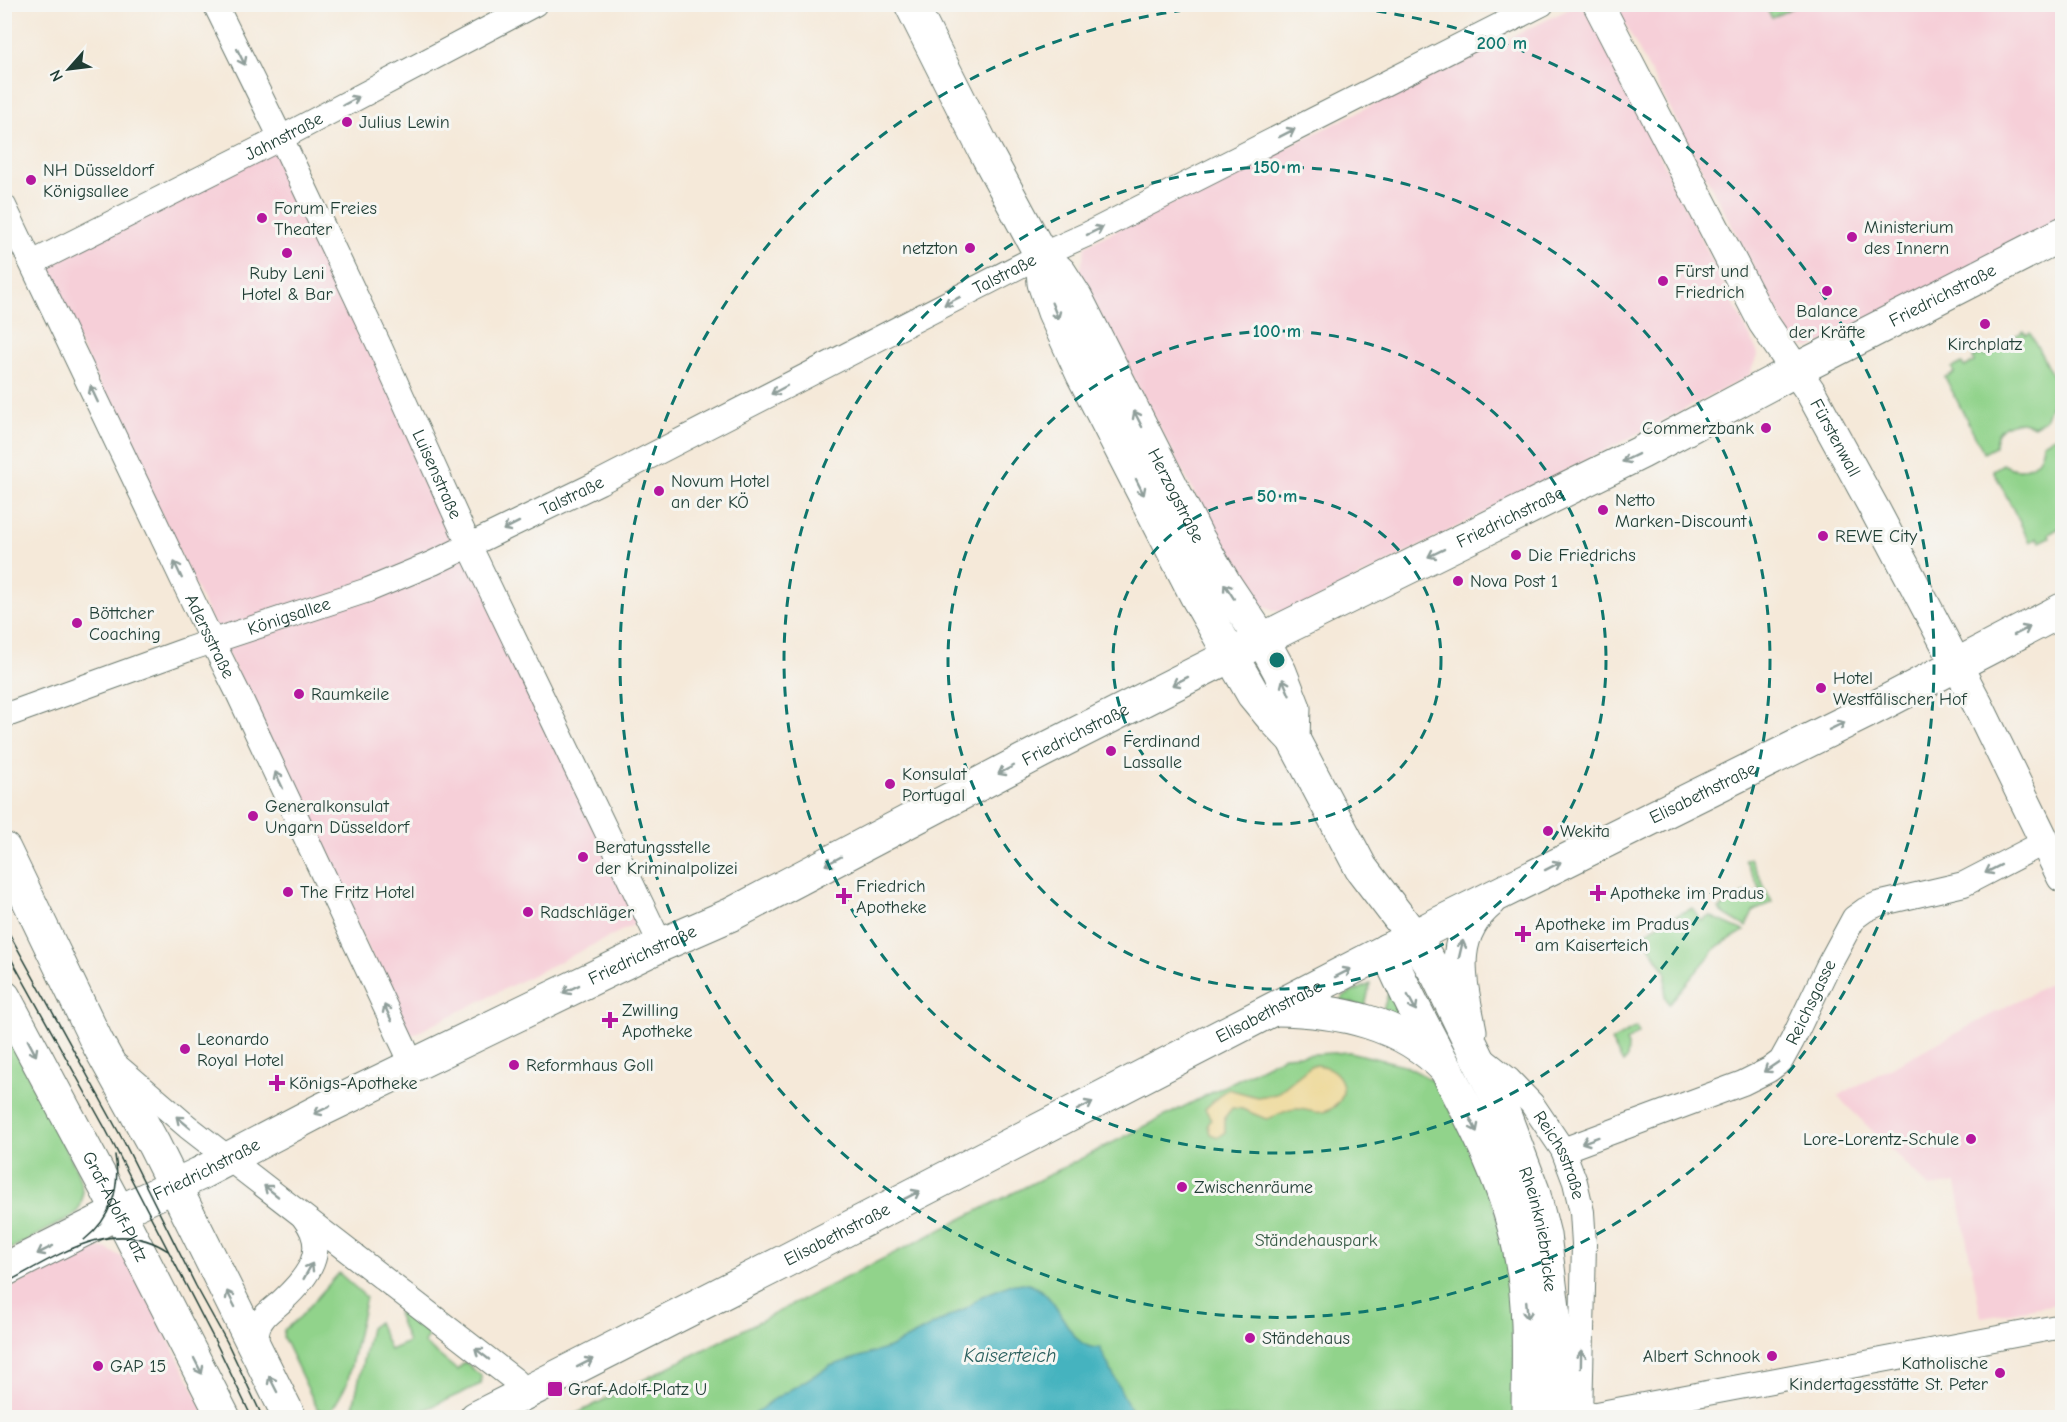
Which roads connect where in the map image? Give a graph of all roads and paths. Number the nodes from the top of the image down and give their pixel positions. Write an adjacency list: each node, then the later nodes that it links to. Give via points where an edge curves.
1 (215, 4): 6 (street, Luisenstraße, one-way to 6)
2 (535, 4): 6 (street, Jahnstraße, one-way to 2)
3 (911, 4): 9 (main road, Herzogstraße)
4 (1542, 4): 9 (street, Talstraße, one-way to 4)
5 (1598, 4): 11 (street, Fürstenwall, via 1763,322)
6 (281, 138): 10 (street, Jahnstraße); 12 (street, Luisenstraße)
7 (4, 206): 10 (street, Adersstraße)
8 (2062, 234): 11 (main road, Friedrichstraße)
9 (1041, 255): 12 (street, Talstraße, one-way to 12); 14 (main road, Herzogstraße, one-way to 9, via 1196,535 1076,298 1060,273); 16 (main road, Herzogstraße, one-way to 16, via 1044,283 1083,375 1174,555)
10 (32, 263): 15 (street, Adersstraße, one-way to 10)
11 (1796, 370): 14 (main road, Friedrichstraße, one-way to 14, via 1642,452); 17 (street, Fürstenwall)
12 (470, 547): 15 (street, Königsallee, via 368,590); 26 (street, Luisenstraße)
13 (2062, 610): 17 (main road, Elisabethstraße, one-way to 13)
14 (1262, 639): 16 (main road, Friedrichstraße); 19 (main road, Herzogstraße, one-way to 14, via 1292,700)
15 (212, 642): 18 (street, Königsallee); 32 (street, Adersstraße, one-way to 15)
16 (1232, 655): 19 (main road, Herzogstraße, via 1262,706); 26 (main road, Friedrichstraße, one-way to 26, via 732,914)
17 (1956, 665): 20 (street, Fürstenwall); 24 (main road, Elisabethstraße, one-way to 17)
18 (4, 716)
19 (1293, 739): 25 (main road, Herzogstraße)
20 (2045, 842): 22 (street, Fürstenwall); 34 (street, Reichsgasse, one-way to 34, via 1965,884 1878,904 1854,918 1781,1061 1769,1070)
21 (4, 849): 27 (main road)
22 (2062, 877)
23 (4, 880): 27 (main road, via 26,918)
24 (1501, 892): 25 (main road, Elisabethstraße); 31 (main road, one-way to 24, via 1459,954 1474,918)
25 (1400, 943): 29 (main road, Elisabethstraße, one-way to 25); 31 (main road, Reichsstraße, via 1438,976); 33 (main road, one-way to 33, via 1399,978)
26 (661, 945): 32 (main road, Friedrichstraße, one-way to 32)
27 (52, 951): 30 (main road)
28 (4, 997): 37 (main road, Graf-Adolf-Platz, one-way to 37)
29 (1273, 1009): 33 (main road, via 1322,1011 1377,1024 1422,1048); 42 (main road, Elisabethstraße, one-way to 29)
30 (97, 1042): 35 (street, one-way to 30, via 117,1066); 36 (main road)
31 (1474, 1050): 34 (street, Reichsstraße, via 1528,1098); 48 (main road, Rheinkniebrücke, via 1520,1153 1544,1234 1556,1333)
32 (413, 1066): 35 (main road, Friedrichstraße, one-way to 35)
33 (1448, 1072): 47 (main road, one-way to 47, via 1493,1166 1522,1263 1528,1324)
34 (1563, 1150): 43 (street, Reichsstraße, one-way to 34, via 1582,1212)
35 (229, 1159): 36 (main road, Friedrichstraße); 38 (street, one-way to 35)
36 (174, 1186): 37 (main road, Friedrichstraße); 41 (main road, one-way to 36)
37 (119, 1212): 39 (main road, Friedrichstraße, one-way to 39); 44 (main road, Graf-Adolf-Platz, one-way to 44)
38 (304, 1218): 41 (street, one-way to 38, via 262,1320 300,1283 313,1262 314,1237); 42 (street, one-way to 38, via 516,1381)
39 (4, 1270)
40 (2062, 1326): 43 (street)
41 (257, 1351): 45 (main road, one-way to 41)
42 (523, 1395): 46 (main road, Elisabethstraße)
43 (1580, 1417)
44 (224, 1418)
45 (290, 1418)
46 (477, 1418)
47 (1528, 1418)
48 (1554, 1418)

